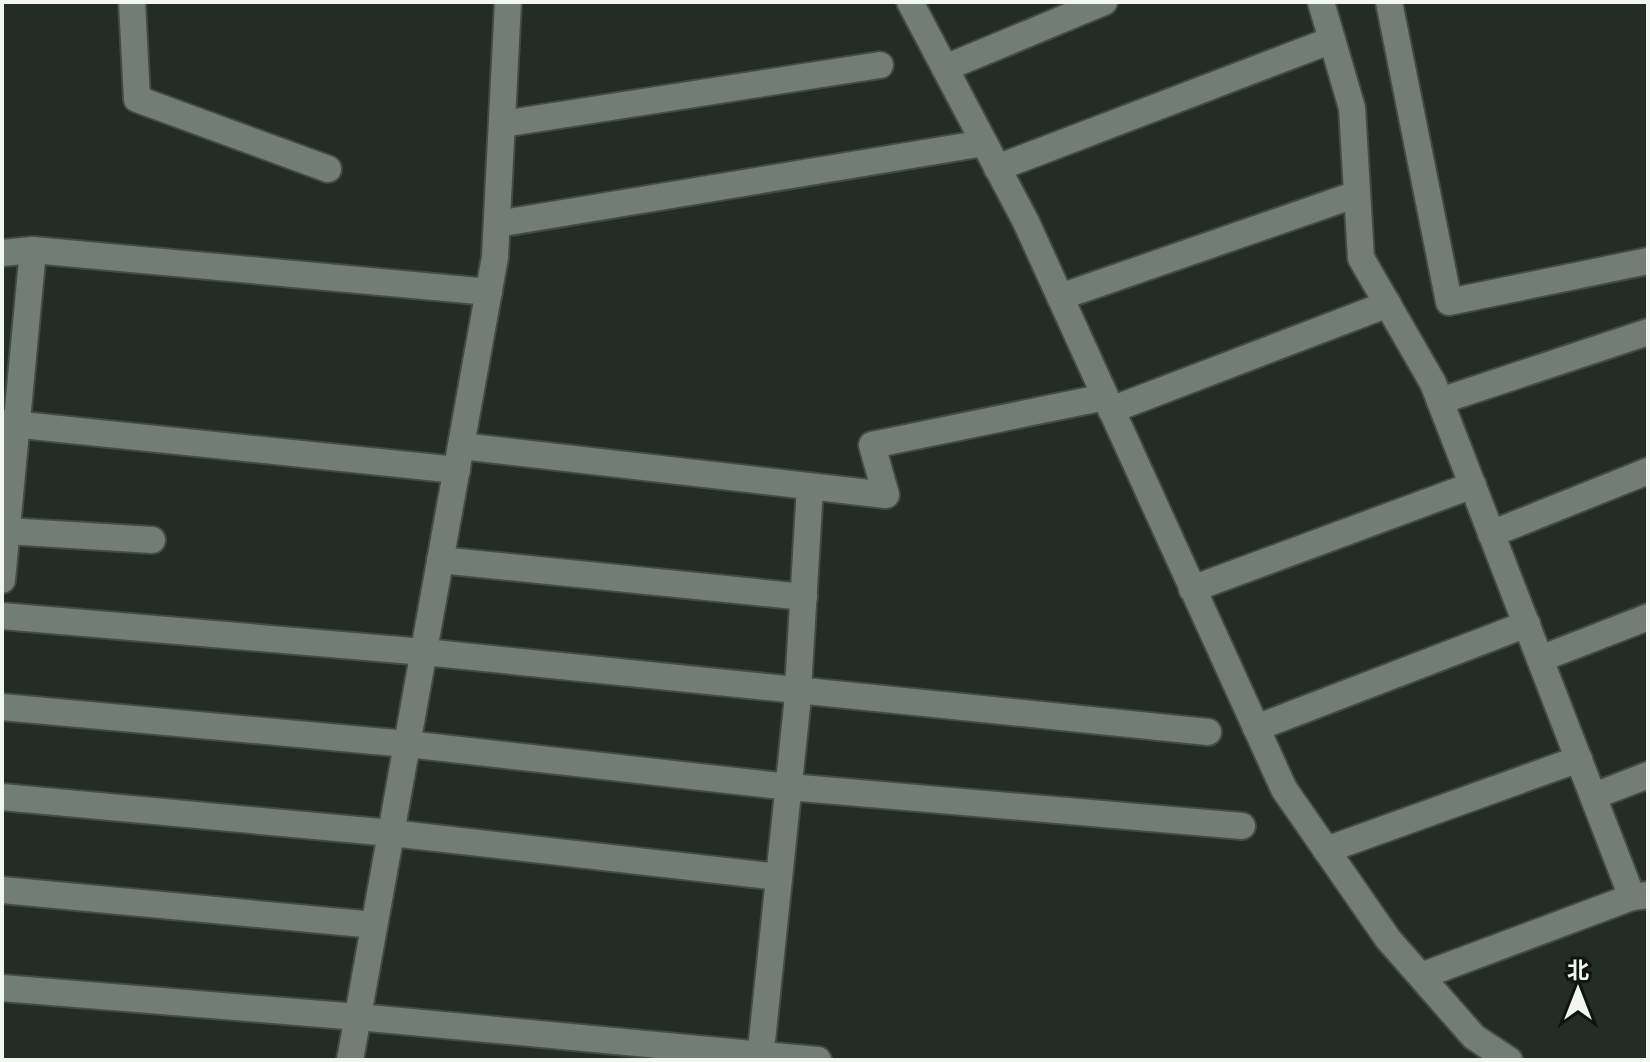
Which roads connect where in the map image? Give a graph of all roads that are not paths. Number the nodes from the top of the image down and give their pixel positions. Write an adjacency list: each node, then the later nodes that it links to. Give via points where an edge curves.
1 (132, 2): 13 (street, via 137,99)
2 (508, 2): 10 (street)
3 (910, 2): 9 (street)
4 (1104, 2): 9 (street)
5 (1321, 2): 7 (street)
6 (1389, 2): 18 (street, via 1449,302)
7 (1332, 40): 12 (street); 14 (street, via 1352,108)
8 (880, 65): 10 (street)
9 (945, 68): 11 (street)
10 (502, 124): 15 (street)
11 (984, 143): 12 (street); 15 (street)
12 (997, 168): 20 (street)
13 (328, 169)
14 (1357, 194): 20 (street); 21 (street, via 1361,258)
15 (497, 224): 19 (street)
16 (33, 250): 17 (street); 19 (street); 25 (street)
17 (2, 253)
18 (1648, 261)
19 (489, 292): 26 (street)
20 (1060, 297): 24 (street)
21 (1388, 304): 23 (street); 24 (street)
22 (1648, 332): 23 (street)
23 (1440, 401): 28 (street)
24 (1108, 404): 29 (street, via 872,445 886,495); 35 (street)
25 (9, 424): 26 (street); 30 (street)
26 (459, 458): 29 (street); 33 (street)
27 (1648, 471): 31 (street)
28 (1473, 485): 31 (street); 35 (street)
29 (810, 487): 36 (street)
30 (7, 531): 32 (street); 34 (street)
31 (1491, 534): 39 (street)
32 (152, 540)
33 (440, 560): 36 (street); 40 (street)
34 (2, 580)
35 (1192, 589): 44 (street)
36 (804, 597): 42 (street)
37 (2, 616): 40 (street)
38 (1648, 617): 41 (street)
39 (1527, 624): 41 (street); 44 (street)
40 (424, 652): 42 (street); 46 (street)
41 (1540, 659): 47 (street)
42 (798, 690): 45 (street); 49 (street)
43 (2, 707): 46 (street)
44 (1256, 728): 54 (street, via 1284,789)
45 (1208, 732)
46 (407, 744): 49 (street); 53 (street)
47 (1579, 759): 50 (street); 54 (street)
48 (1648, 775): 50 (street)
49 (789, 787): 52 (street); 55 (street)
50 (1594, 796): 57 (street)
51 (2, 797): 53 (street)
52 (1242, 826)
53 (391, 833): 55 (street); 58 (street)
54 (1326, 850): 59 (street, via 1388,939)
55 (779, 877): 62 (street)
56 (2, 890): 58 (street)
57 (1640, 896): 59 (street)
58 (374, 925): 61 (street)
59 (1421, 976): 65 (street, via 1474,1037)
60 (2, 988): 61 (street)
61 (358, 1017): 62 (street); 63 (street)
62 (760, 1057): 64 (street)
63 (350, 1060)
64 (818, 1060)
65 (1509, 1060)

